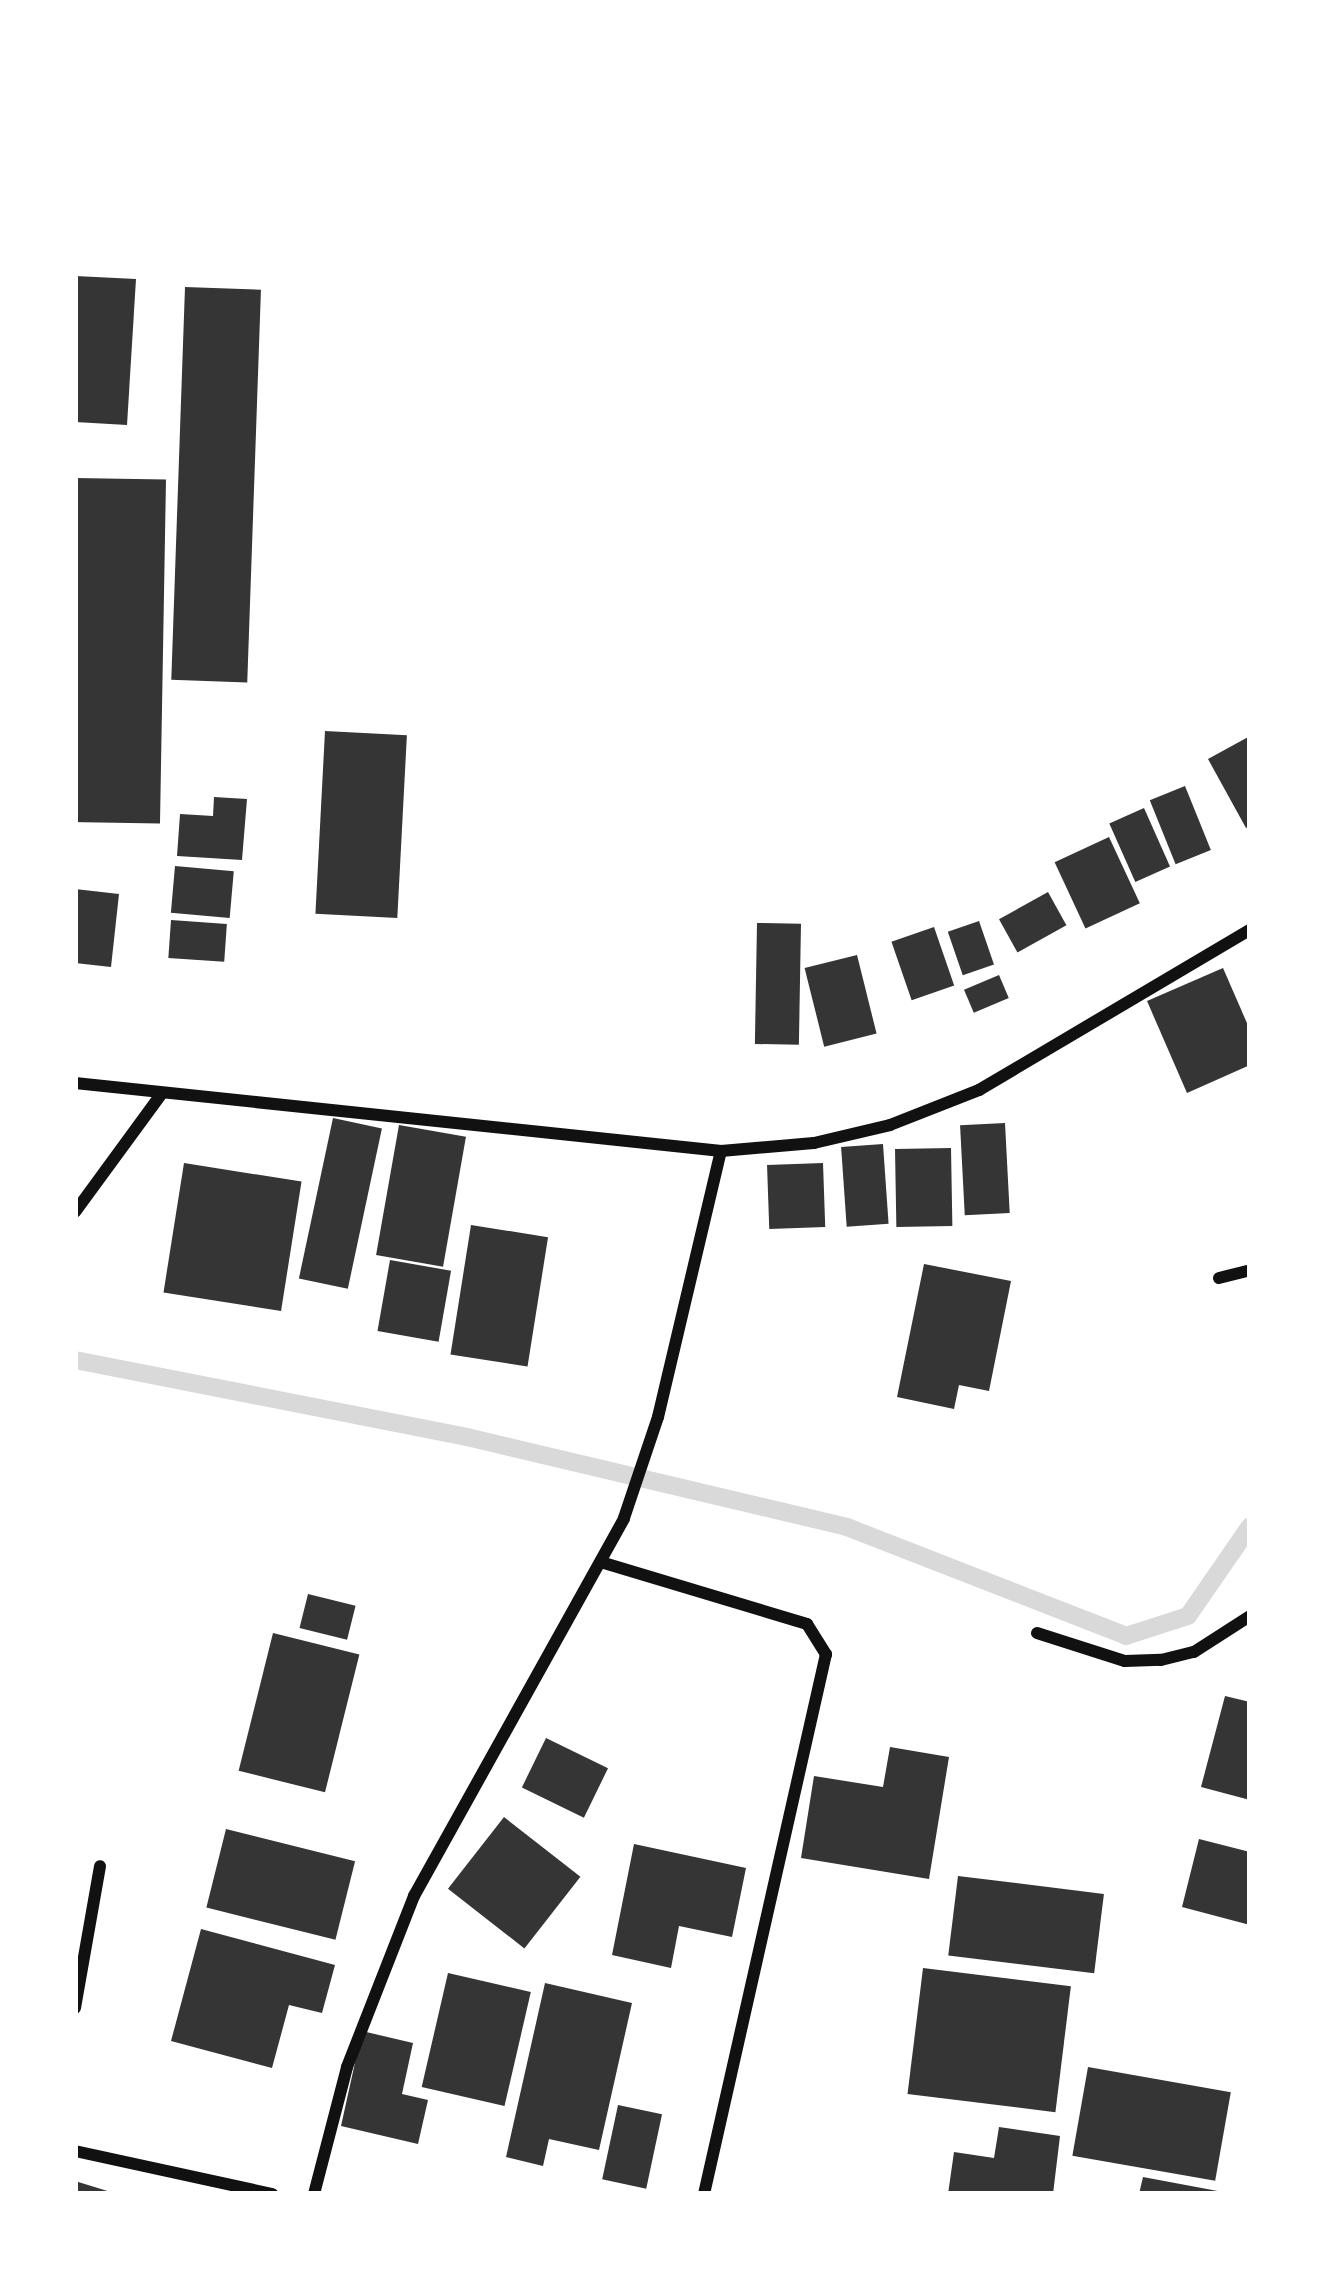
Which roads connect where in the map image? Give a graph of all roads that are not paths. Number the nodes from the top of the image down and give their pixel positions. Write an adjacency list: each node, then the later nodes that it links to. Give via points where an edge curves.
1 (1250, 931): 4 (street, via 979,1090 890,1125)
2 (75, 1083): 3 (street)
3 (162, 1093): 4 (street); 5 (street)
4 (721, 1151): 8 (street, via 658,1417)
5 (75, 1212)
6 (1250, 1270): 7 (street)
7 (1219, 1277)
8 (604, 1563): 15 (street, via 414,1896 347,2067); 16 (street, via 807,1624 826,1654)
9 (1248, 1622): 10 (street, via 1161,1660 1125,1661)
10 (1037, 1633)
11 (100, 1866): 12 (street)
12 (75, 2008)
13 (75, 2151): 14 (street)
14 (272, 2194)
15 (314, 2194)
16 (704, 2194)

